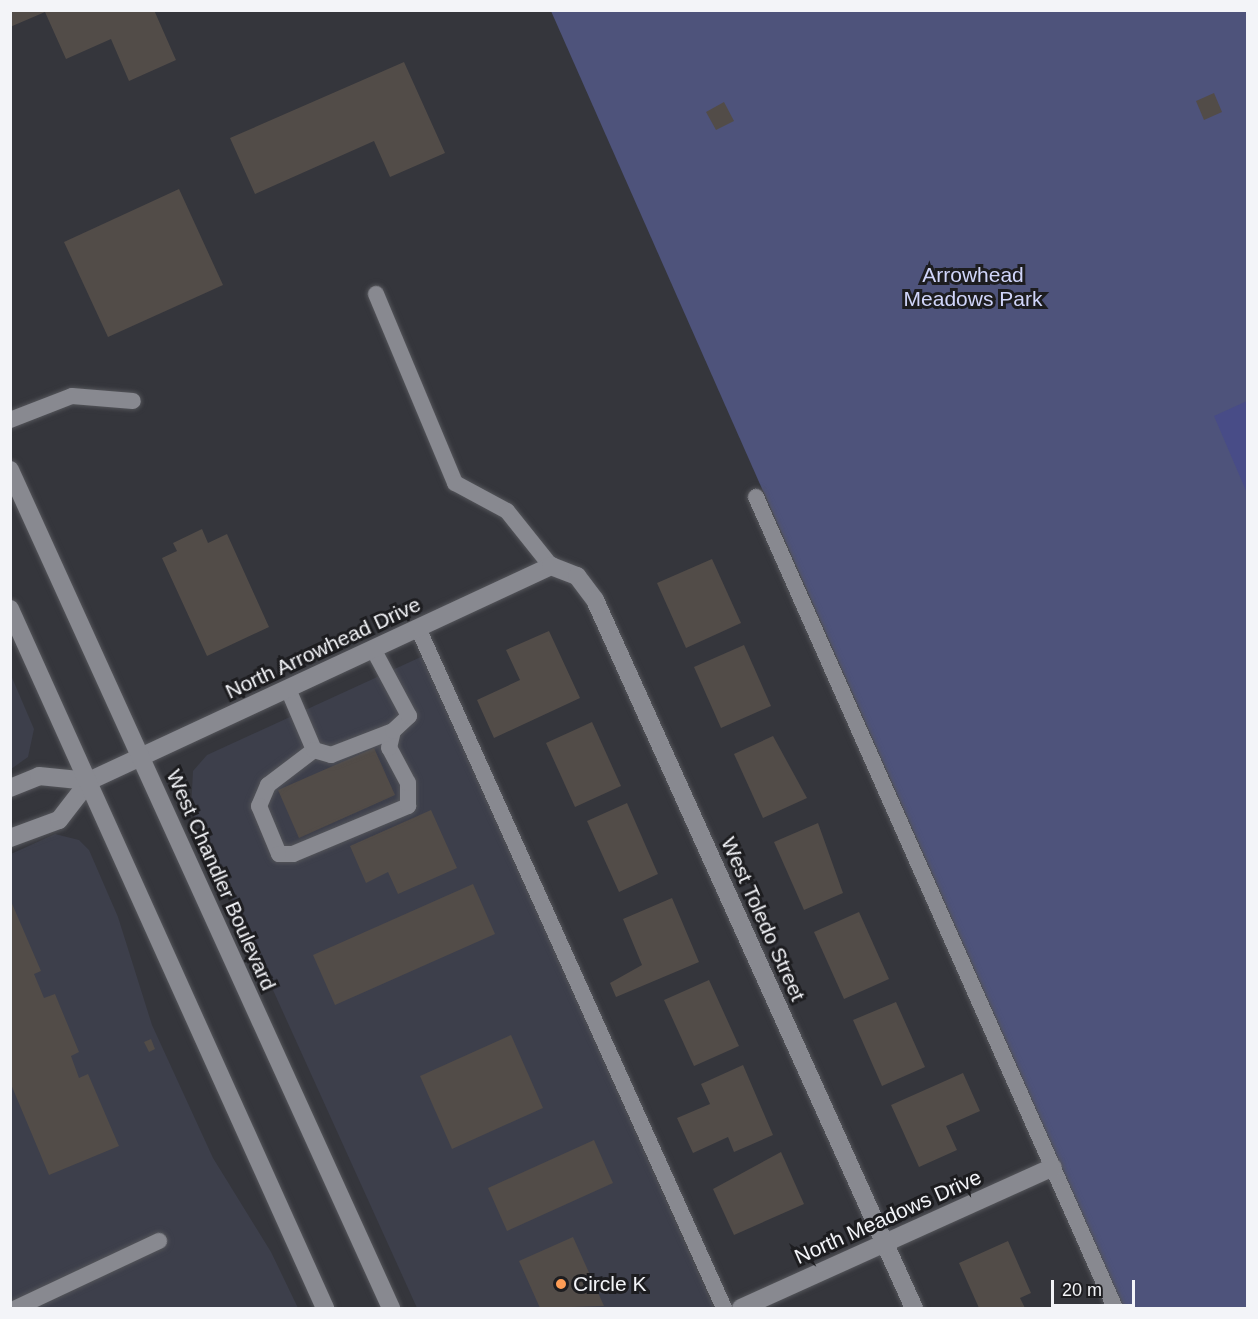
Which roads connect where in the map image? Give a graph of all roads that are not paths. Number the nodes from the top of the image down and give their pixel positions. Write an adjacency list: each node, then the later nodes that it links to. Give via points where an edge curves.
1 (376, 294): 6 (lane, via 455,483 507,511)
2 (133, 401): 3 (lane, via 72,396)
3 (10, 420)
4 (10, 470): 13 (street, West Chandler Boulevard)
5 (756, 497): 17 (lane)
6 (551, 566): 8 (street, North Arrowhead Drive); 19 (street, West Toledo Street, via 577,576 595,600)
7 (10, 609): 14 (street)
8 (418, 628): 9 (street, North Arrowhead Drive); 23 (lane)
9 (373, 650): 10 (street, North Arrowhead Drive); 11 (lane, via 409,716)
10 (288, 689): 12 (lane); 13 (street, North Arrowhead Drive)
11 (393, 731): 12 (lane, via 331,755); 12 (lane, via 389,748 408,783 408,807 293,854 279,854 259,806 268,785)
12 (314, 750)
13 (141, 758): 14 (street, North Arrowhead Drive); 22 (street, West Chandler Boulevard)
14 (89, 781): 15 (street, via 39,776); 16 (street, via 59,819); 21 (street)
15 (10, 788)
16 (10, 838)
17 (1053, 1167): 19 (street, North Meadows Drive); 26 (lane)
18 (159, 1241): 20 (lane)
19 (885, 1244): 24 (street, North Meadows Drive); 25 (street, West Toledo Street)
20 (16, 1308)
21 (325, 1308)
22 (391, 1308)
23 (724, 1308)
24 (741, 1308)
25 (914, 1308)
26 (1115, 1308)

